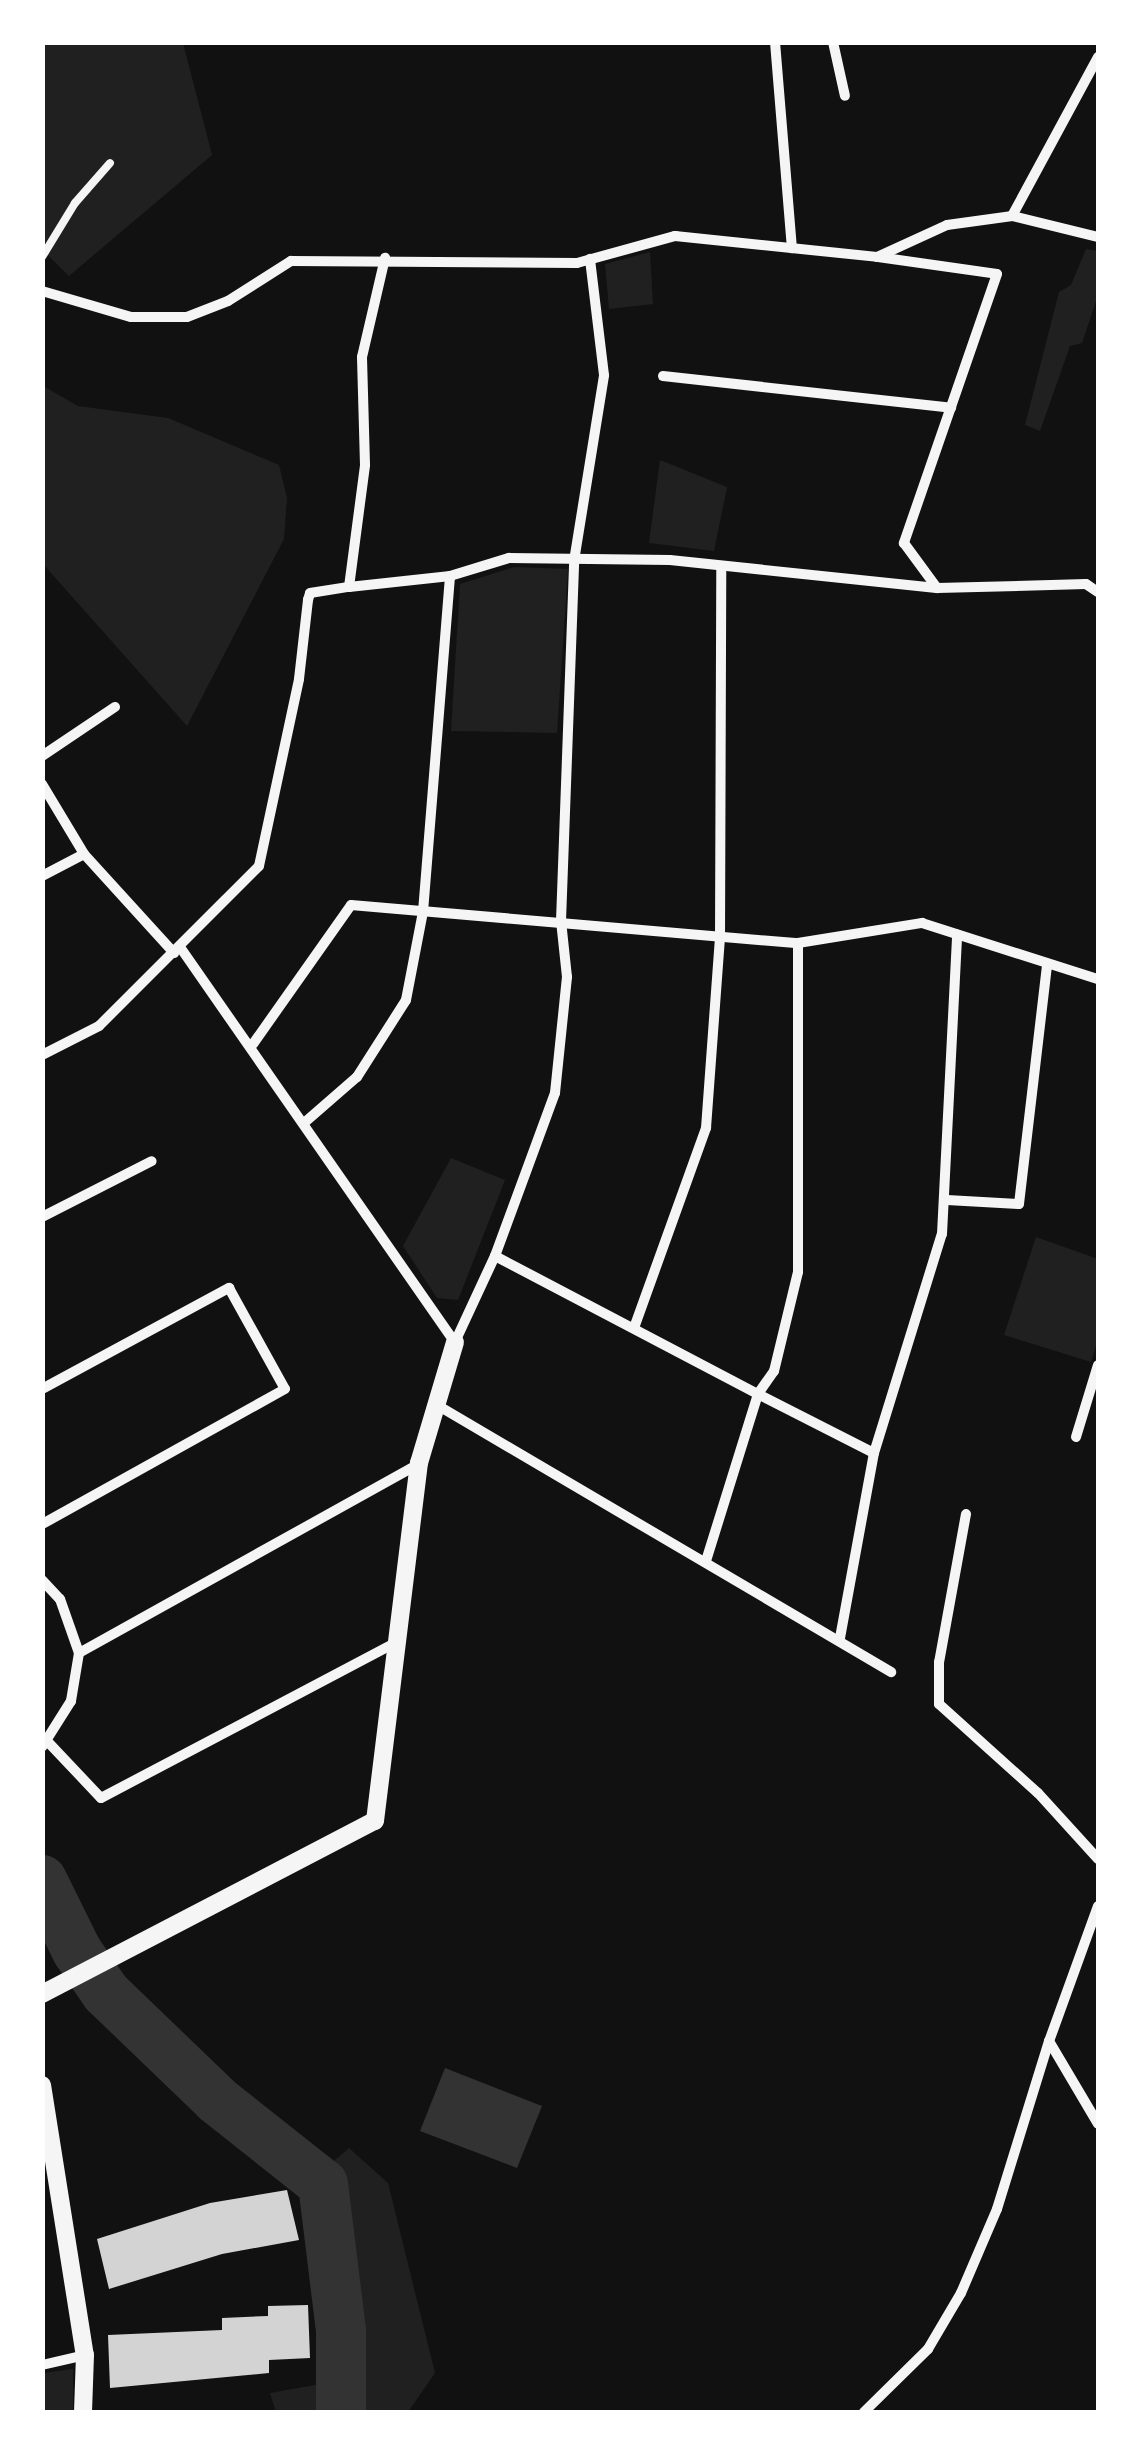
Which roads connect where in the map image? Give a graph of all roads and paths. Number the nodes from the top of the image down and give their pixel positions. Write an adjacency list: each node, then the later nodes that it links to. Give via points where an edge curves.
1 (775, 42): 8 (street)
2 (833, 42): 4 (street)
3 (1098, 57): 6 (street)
4 (844, 96)
5 (110, 163): 9 (lane)
6 (1012, 216): 7 (street); 10 (street, via 946,225)
7 (1098, 237)
8 (792, 248): 10 (street); 12 (street, via 675,236)
9 (42, 257)
10 (877, 257): 15 (street, via 997,274)
11 (385, 258): 12 (street); 13 (street, via 291,261 228,301 187,317 131,317); 19 (street, via 362,357 366,465)
12 (590, 258): 16 (street, via 604,374)
13 (42, 291)
14 (663, 376): 15 (street)
15 (951, 408): 20 (street, via 904,543)
16 (574, 561): 17 (street); 18 (street, via 509,558); 28 (street)
17 (721, 566): 20 (street); 30 (street)
18 (450, 576): 19 (street); 27 (street)
19 (349, 587): 32 (street, via 310,593 260,866)
20 (937, 588): 21 (street, via 1086,584)
21 (1098, 592)
22 (115, 707): 23 (street)
23 (42, 756)
24 (42, 784): 25 (street)
25 (84, 854): 26 (street); 32 (street)
26 (42, 876)
27 (424, 912): 28 (street); 35 (street, via 351,905); 37 (street, via 406,1000 389,1032 357,1077)
28 (561, 921): 30 (street); 41 (street, via 567,977 555,1093)
29 (957, 934): 31 (street, via 922,923); 33 (street); 39 (street)
30 (720, 936): 31 (street); 42 (street, via 706,1128)
31 (798, 942): 46 (street, via 798,1272 774,1371)
32 (177, 950): 35 (street); 36 (street, via 100,1026)
33 (1047, 964): 34 (street); 39 (street, via 1018,1204)
34 (1098, 979)
35 (253, 1044): 37 (street)
36 (42, 1055)
37 (304, 1123): 43 (street)
38 (152, 1161): 40 (street)
39 (947, 1200): 49 (street)
40 (42, 1217)
41 (495, 1256): 42 (street); 43 (street)
42 (634, 1328): 46 (street)
43 (454, 1342): 47 (street)
44 (1098, 1365): 48 (street)
45 (42, 1390): 52 (street, via 229,1288 285,1389)
46 (758, 1394): 49 (street); 53 (street)
47 (436, 1404): 50 (street); 53 (street)
48 (1076, 1437)
49 (874, 1452): 55 (street)
50 (419, 1463): 56 (street); 57 (street)
51 (966, 1514): 60 (street, via 939,1662 940,1704 1038,1793)
52 (42, 1524)
53 (706, 1561): 55 (street)
54 (42, 1580): 57 (street, via 60,1599)
55 (840, 1638): 58 (street)
56 (395, 1643): 59 (street, via 100,1798); 62 (street, via 375,1821)
57 (78, 1653): 59 (street, via 72,1701)
58 (890, 1672)
59 (45, 1744)
60 (1098, 1859)
61 (1098, 1906): 63 (street)
62 (46, 1992)
63 (1049, 2041): 65 (street); 69 (street, via 996,2209 961,2294 928,2349)
64 (42, 2084): 66 (street)
65 (1098, 2124)
66 (84, 2354): 67 (street); 68 (street)
67 (42, 2365)
68 (83, 2412)
69 (864, 2412)

